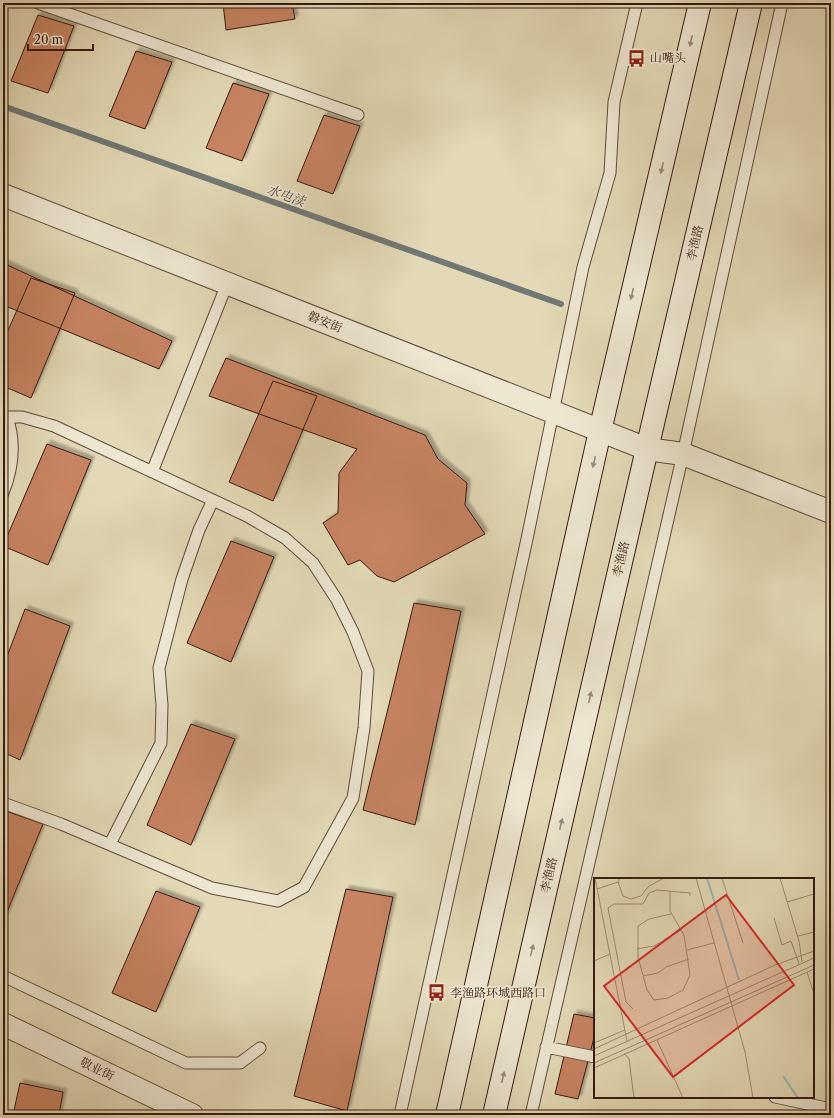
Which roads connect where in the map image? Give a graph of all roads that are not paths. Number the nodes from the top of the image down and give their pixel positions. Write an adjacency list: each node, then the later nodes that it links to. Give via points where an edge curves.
1 (38, 3): 6 (lane)
2 (637, 3): 9 (lane, via 614,102 610,173 583,267)
3 (700, 3): 11 (main road, one-way to 11)
4 (751, 3): 12 (main road, 李渔路)
5 (782, 3): 13 (lane)
6 (358, 115)
7 (3, 195): 8 (main road, 磐安街)
8 (227, 284): 9 (main road, 磐安街); 14 (lane)
9 (553, 413): 11 (main road, 磐安街); 28 (lane)
10 (5, 417): 14 (lane, via 22,417 54,426); 15 (lane, via 10,428 13,454 9,478)
11 (600, 431): 12 (main road, 磐安街); 29 (main road, one-way to 29)
12 (647, 449): 13 (main road, 磐安街); 30 (main road, 李渔路, one-way to 12)
13 (683, 454): 17 (main road, 磐安街); 22 (lane)
14 (152, 472): 16 (lane)
15 (3, 493)
16 (213, 500): 19 (lane, via 199,530 182,579 159,668 162,705 161,743); 19 (lane, via 285,538 313,563 337,600 353,632 368,671 364,728 353,798 304,887 278,901 212,888)
17 (831, 512)
18 (3, 803): 19 (lane)
19 (110, 844)
20 (3, 976): 23 (lane, via 186,1063 240,1063)
21 (3, 1024): 27 (main road, 敬业街)
22 (546, 1047): 24 (lane); 31 (lane)
23 (260, 1048)
24 (594, 1057)
25 (780, 1098): 26 (lane)
26 (831, 1109)
27 (192, 1115)
28 (400, 1115)
29 (448, 1115)
30 (494, 1115)
31 (531, 1115)

